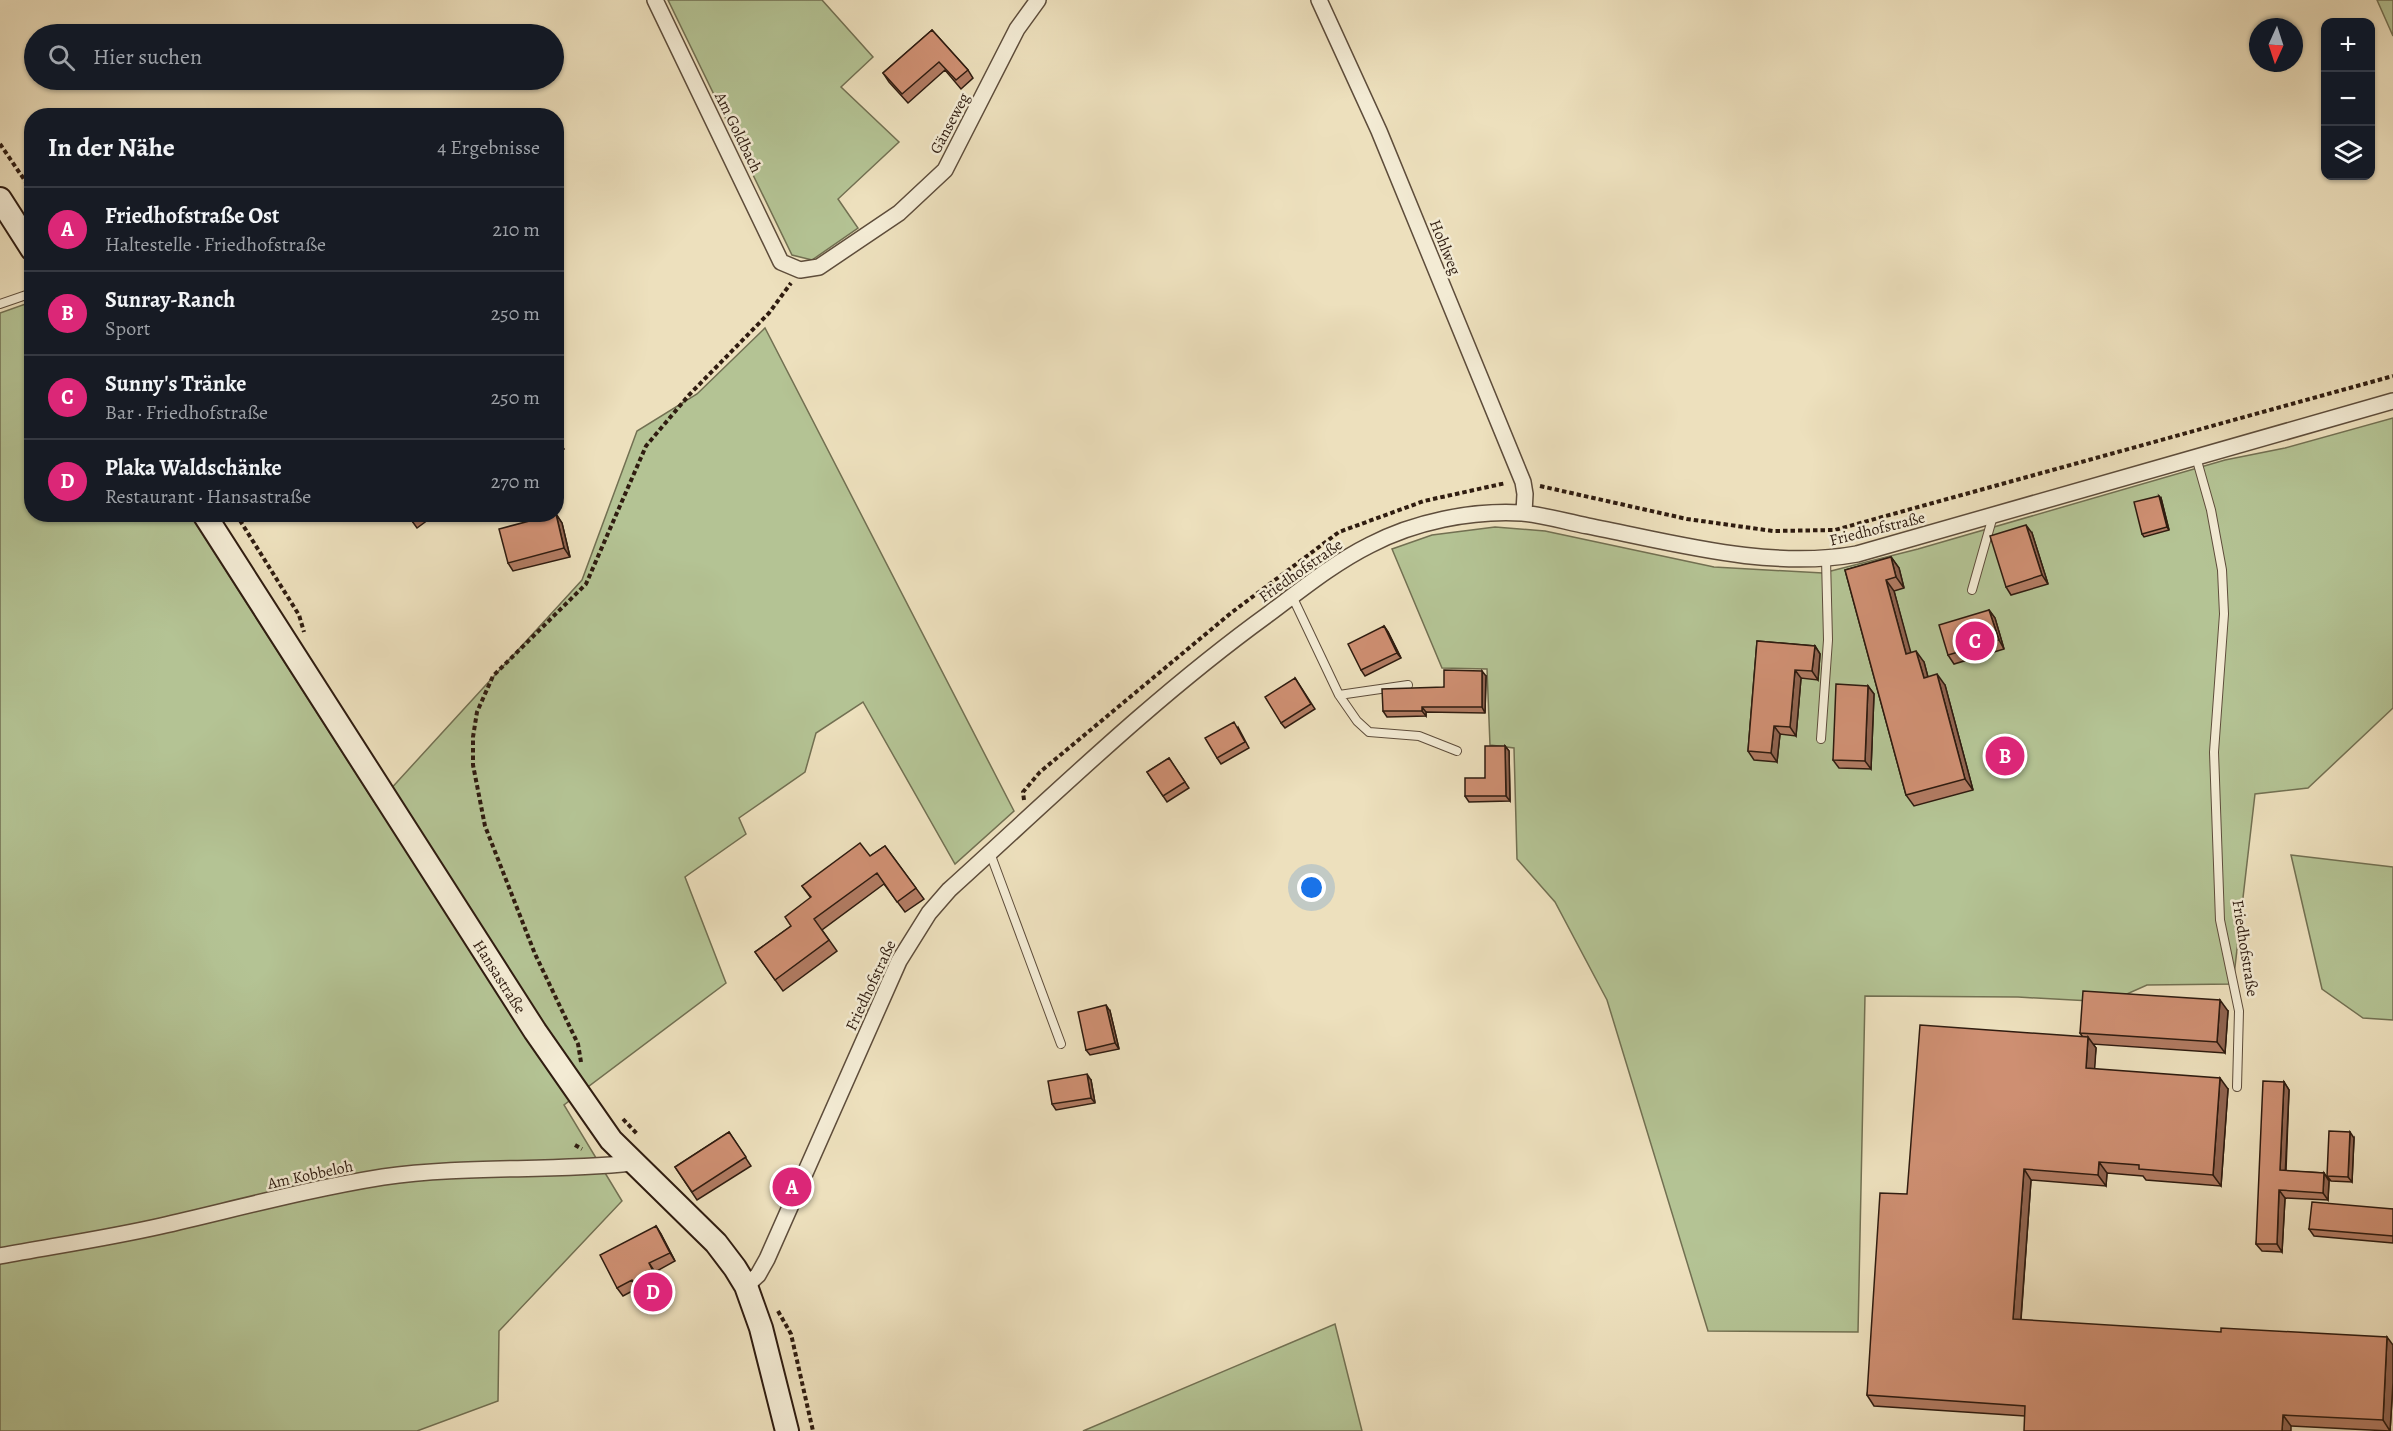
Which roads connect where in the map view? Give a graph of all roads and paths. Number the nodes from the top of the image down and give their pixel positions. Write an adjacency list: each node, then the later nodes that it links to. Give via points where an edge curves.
1 (655, 0): 8 (street, Am Goldbach, via 781,262)
2 (1038, 0): 8 (street, Gänseweg, via 1017,29 945,170 899,213 819,267)
3 (1319, 0): 14 (street, Hohlweg, via 1379,130)
4 (0, 144): 5 (path)
5 (24, 179)
6 (0, 199): 7 (street)
7 (24, 236)
8 (800, 270): 27 (path, via 769,313 646,446 586,584 493,676 477,712 473,765 485,826 535,954 578,1044 582,1060)
9 (24, 296): 10 (lane)
10 (0, 304)
11 (2393, 375): 14 (path, via 1835,530 1773,531 1687,519)
12 (2393, 401): 13 (street, Friedhofstraße)
13 (2196, 457): 16 (street, Friedhofstraße); 28 (lane, Friedhofstraße, via 2222,570 2224,614 2214,752 2220,920 2239,1011)
14 (1523, 482): 15 (street, Hohlweg)
15 (1524, 513): 18 (street, Friedhofstraße, via 1725,552 1775,559); 20 (street, Friedhofstraße, via 1473,515 1399,532 1338,563)
16 (1992, 516): 18 (street, Friedhofstraße); 19 (lane)
17 (209, 522): 29 (street, Hansastraße, via 535,1031 610,1140)
18 (1826, 559): 23 (lane, via 1828,640)
19 (1972, 590)
20 (1292, 596): 22 (lane); 25 (street, Friedhofstraße, via 1137,718)
21 (1408, 685): 22 (lane)
22 (1339, 695): 24 (lane, via 1370,732 1419,736)
23 (1821, 739)
24 (1457, 751)
25 (990, 853): 26 (lane); 31 (street, Friedhofstraße, via 950,890 911,939 767,1259)
26 (1061, 1044)
27 (579, 1066)
28 (2237, 1088)
29 (632, 1163): 30 (street, Am Kobbeloh, via 383,1177); 31 (street, Hansastraße, via 716,1243)
30 (0, 1256)
31 (746, 1286): 33 (street, Hansastraße)
32 (774, 1304): 34 (path, via 791,1334)
33 (787, 1431)
34 (813, 1431)

